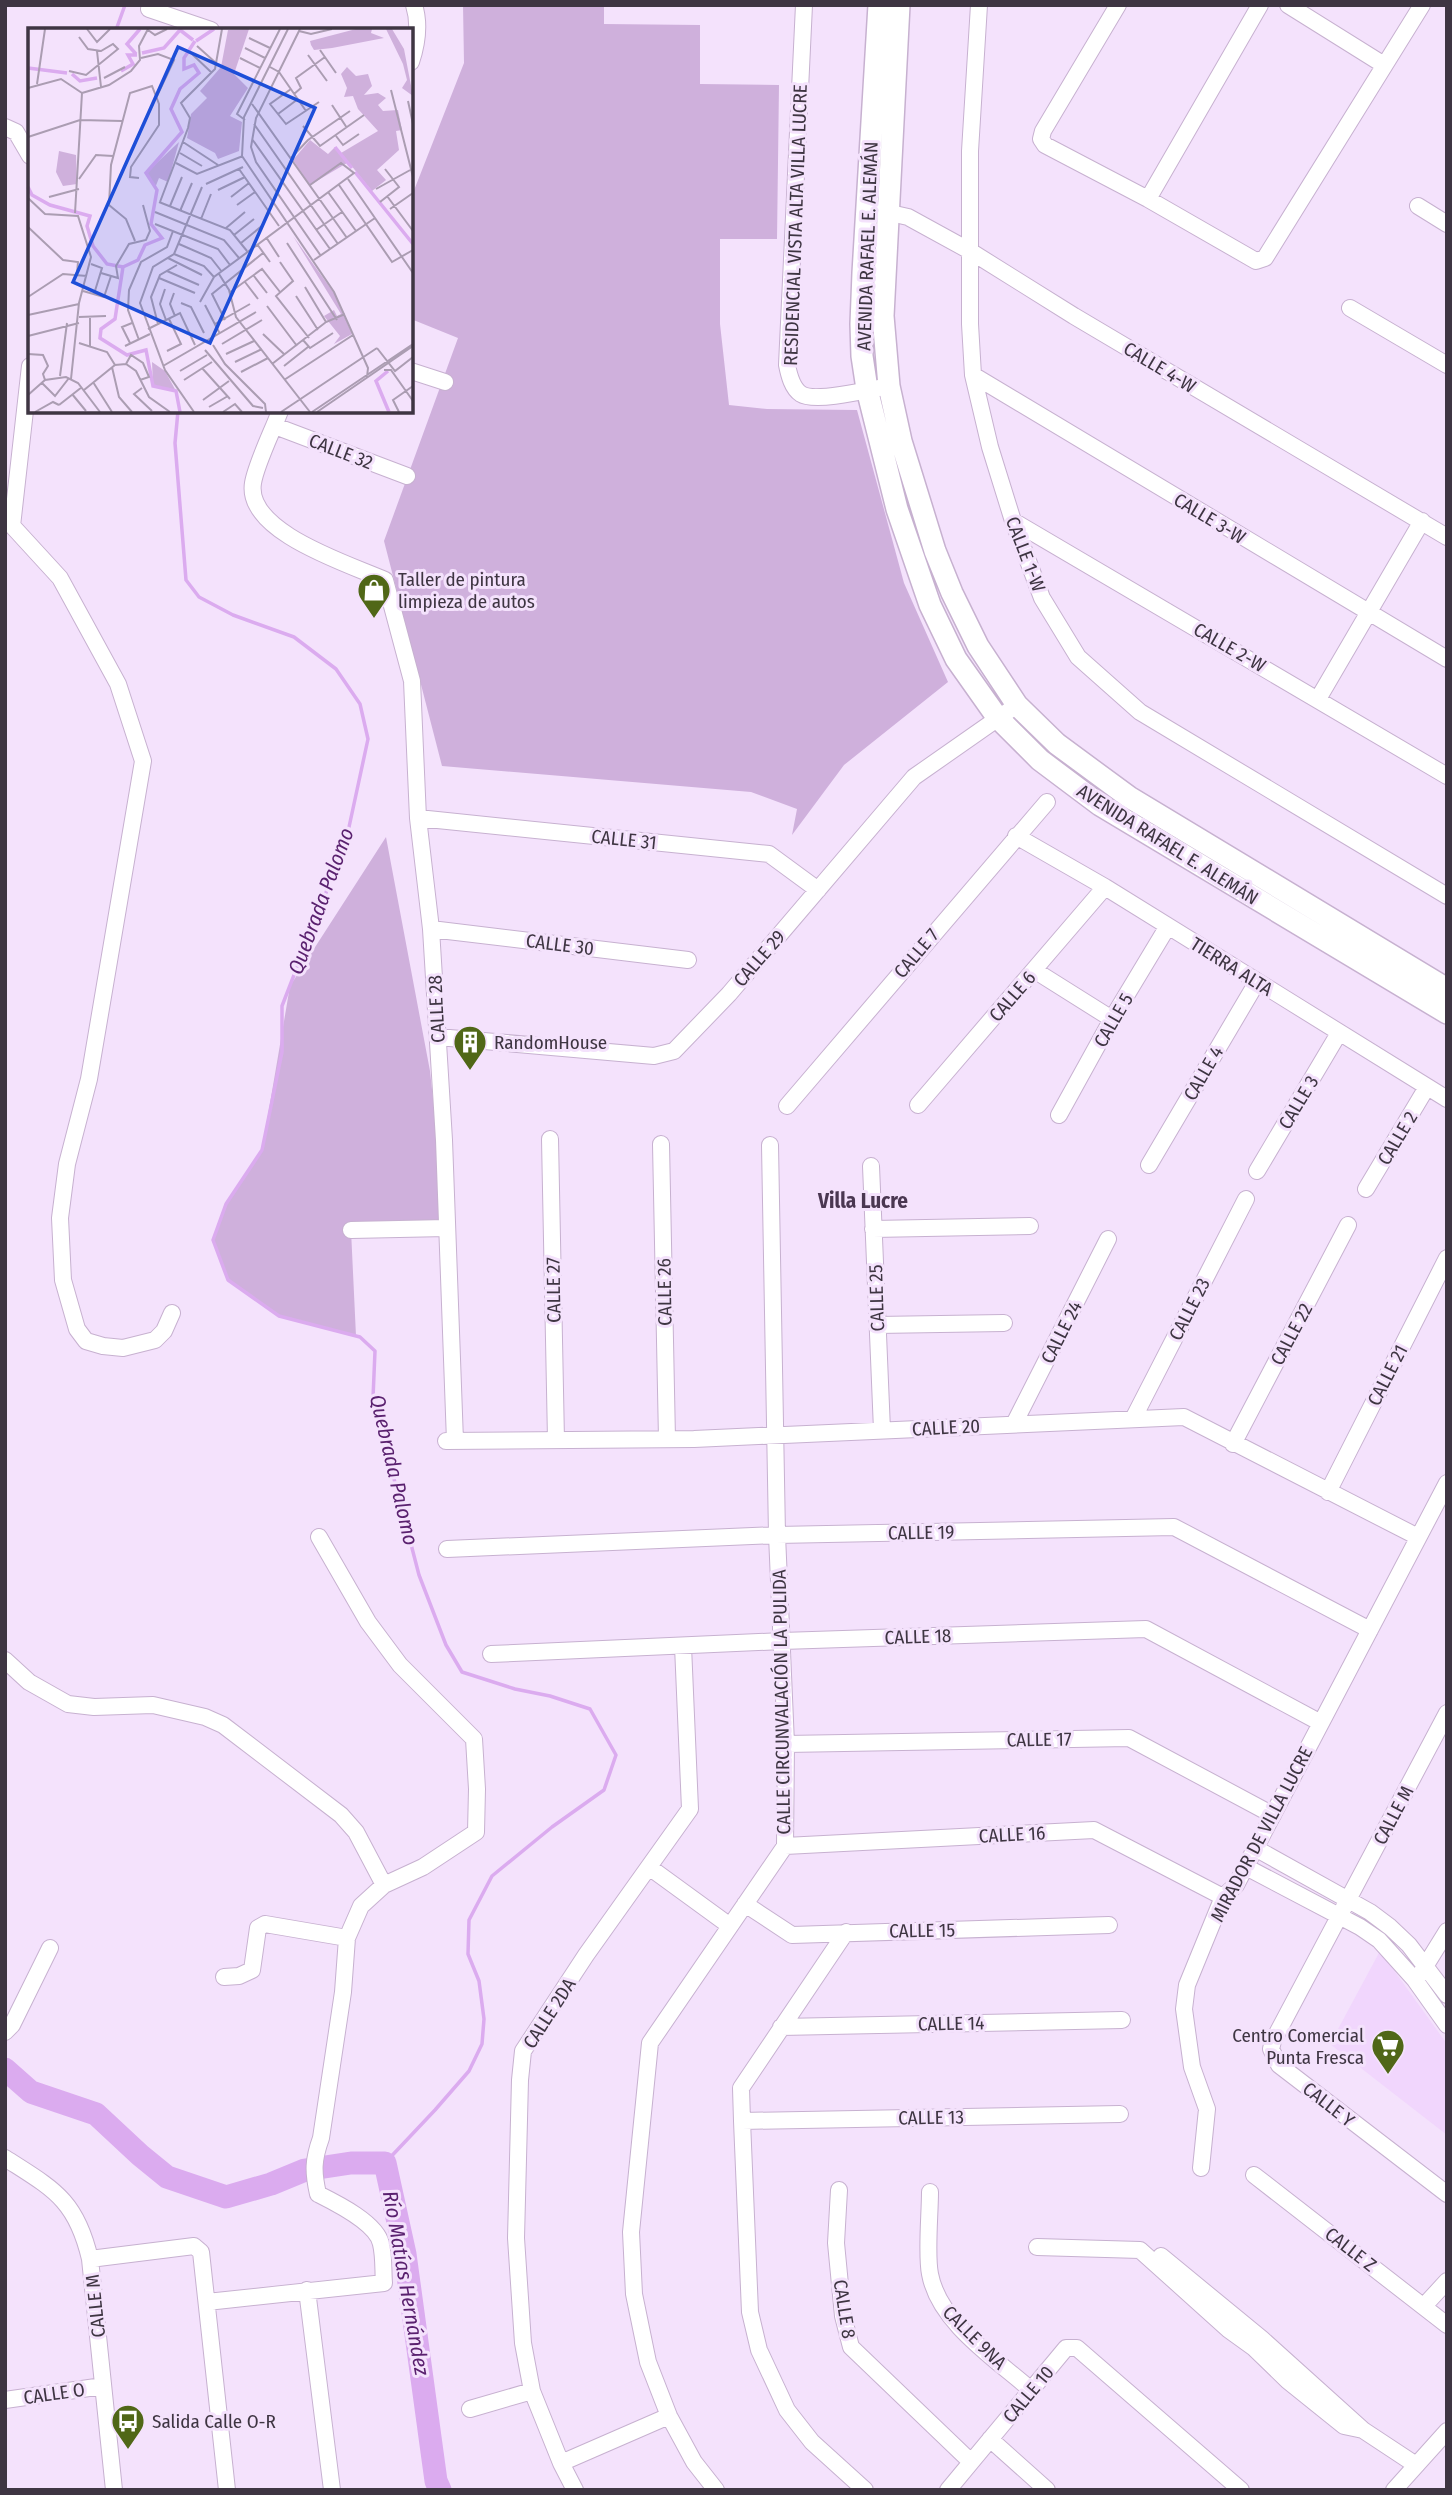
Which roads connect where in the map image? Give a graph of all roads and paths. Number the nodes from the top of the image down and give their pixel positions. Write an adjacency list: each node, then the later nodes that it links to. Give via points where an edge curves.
1 (414, 5): 12 (street, via 418,18)
2 (804, 5): 28 (street, RESIDENCIAL VISTA ALTA VILLA LUCRE, via 787,365 792,383 802,395)
3 (879, 5): 18 (main road, AVENIDA RAFAEL E. ALEMÁN)
4 (899, 5): 18 (main road, AVENIDA RAFAEL E. ALEMÁN)
5 (979, 5): 20 (street, CALLE 1-W, via 970,151)
6 (1118, 5): 16 (street, via 1041,139)
7 (1261, 5): 16 (street)
8 (1288, 5): 13 (street)
9 (1422, 5): 13 (street)
10 (149, 9): 11 (street)
11 (205, 28)
12 (413, 56)
13 (1384, 65): 16 (street, via 1265,258 1256,261)
14 (5, 127): 15 (street, via 16,132)
15 (28, 152)
16 (1148, 199)
17 (1418, 206): 19 (street)
18 (878, 210): 20 (street, CALLE 4-W, via 908,217); 27 (main road, AVENIDA RAFAEL E. ALEMÁN); 28 (main road, AVENIDA RAFAEL E. ALEMÁN, via 860,324)
19 (1447, 224)
20 (970, 250): 24 (street, CALLE 1-W); 33 (street, CALLE 4-W)
21 (1350, 308): 22 (street)
22 (1447, 365)
23 (413, 372): 26 (street)
24 (973, 375): 31 (street, CALLE 1-W); 35 (street, CALLE 3-W)
25 (28, 381): 32 (street)
26 (445, 382)
27 (889, 386): 28 (street, RESIDENCIAL VISTA ALTA VILLA LUCRE); 38 (main road, AVENIDA RAFAEL E. ALEMÁN, via 919,503 951,593 978,646)
28 (867, 389): 39 (main road, AVENIDA RAFAEL E. ALEMÁN, via 897,509 930,605 956,659)
29 (277, 419): 30 (street, CALLE 32); 42 (street, CALLE 28, via 253,484 259,512 289,538 385,580 412,681)
30 (407, 476)
31 (1013, 521): 37 (street, CALLE 2-W); 46 (street, CALLE 1-W, via 1042,598 1078,657 1140,712)
32 (9, 522): 77 (street, via 60,578 118,684 143,761 89,1079 67,1164 60,1218 63,1280 77,1329 86,1341 123,1348 155,1340)
33 (1422, 522): 34 (street, CALLE 4-W); 35 (street)
34 (1445, 532)
35 (1368, 613): 36 (street, CALLE 3-W); 37 (street)
36 (1447, 659)
37 (1318, 699): 40 (street, CALLE 2-W)
38 (1017, 705): 39 (street, CALLE 29); 52 (main road, AVENIDA RAFAEL E. ALEMÁN, via 1057,744 1129,797)
39 (997, 717): 45 (street, CALLE 29, via 914,777); 53 (main road, AVENIDA RAFAEL E. ALEMÁN, via 1040,760 1100,805)
40 (1447, 776)
41 (1046, 802): 43 (street, CALLE 7)
42 (418, 818): 45 (street, CALLE 31, via 769,854); 48 (street, CALLE 28)
43 (1016, 836): 44 (street, TIERRA ALTA); 59 (street, CALLE 7)
44 (1105, 887): 47 (street, TIERRA ALTA); 50 (street, CALLE 6)
45 (818, 890): 56 (street, CALLE 29, via 674,1051 653,1056)
46 (1447, 896)
47 (1168, 926): 51 (street, TIERRA ALTA); 54 (street, CALLE 5)
48 (431, 929): 49 (street, CALLE 30); 56 (street, CALLE 28)
49 (688, 960)
50 (1034, 970): 54 (street); 60 (street, CALLE 6)
51 (1256, 982): 55 (street, TIERRA ALTA); 65 (street, CALLE 4)
52 (1447, 989)
53 (1447, 1013)
54 (1112, 1019): 61 (street, CALLE 5)
55 (1339, 1033): 57 (street, TIERRA ALTA); 67 (street, CALLE 3)
56 (438, 1037): 72 (street, CALLE 28)
57 (1427, 1087): 58 (street, TIERRA ALTA); 68 (street, CALLE 2)
58 (1447, 1099)
59 (786, 1105)
60 (918, 1105)
61 (1059, 1115)
62 (550, 1139): 85 (street, CALLE 27)
63 (661, 1144): 84 (street, CALLE 26)
64 (770, 1145): 83 (street, CALLE CIRCUNVALACIÓN LA PULIDA)
65 (1149, 1165)
66 (871, 1166): 73 (street, CALLE 25)
67 (1257, 1171)
68 (1366, 1188)
69 (1246, 1199): 80 (street, CALLE 23)
70 (1348, 1225): 87 (street, CALLE 22)
71 (1030, 1226): 73 (street)
72 (447, 1228): 74 (street); 86 (street, CALLE 28)
73 (873, 1229): 79 (street, CALLE 25)
74 (351, 1230)
75 (1108, 1239): 81 (street, CALLE 24)
76 (1447, 1258): 89 (street, CALLE 21)
77 (172, 1313)
78 (1004, 1323): 79 (street)
79 (877, 1325): 82 (street, CALLE 25)
80 (1133, 1419): 81 (street, CALLE 20); 87 (street, CALLE 20, via 1184,1417)
81 (1014, 1424): 82 (street, CALLE 20)
82 (882, 1430): 83 (street, CALLE 20)
83 (774, 1435): 84 (street, CALLE 20); 90 (street, CALLE CIRCUNVALACIÓN LA PULIDA)
84 (667, 1439): 85 (street, CALLE 20)
85 (556, 1440): 86 (street, CALLE 20)
86 (450, 1441)
87 (1233, 1444): 89 (street, CALLE 20)
88 (1447, 1483): 92 (street, MIRADOR DE VILLA LUCRE)
89 (1328, 1492): 92 (street, CALLE 20)
90 (777, 1535): 93 (street, CALLE 19); 94 (street, CALLE 19, via 1174,1527); 95 (street, CALLE CIRCUNVALACIÓN LA PULIDA)
91 (319, 1537): 107 (street, via 368,1622 400,1665 474,1739 476,1832 423,1867)
92 (1418, 1537): 94 (street, MIRADOR DE VILLA LUCRE)
93 (447, 1549)
94 (1370, 1630): 100 (street, MIRADOR DE VILLA LUCRE)
95 (782, 1641): 96 (street, CALLE 18); 100 (street, CALLE 18, via 1146,1629); 101 (street, CALLE CIRCUNVALACIÓN LA PULIDA)
96 (683, 1646): 97 (street, CALLE 18); 105 (street, CALLE 2DA, via 690,1809)
97 (491, 1654)
98 (5, 1660): 107 (street, via 29,1682 68,1704 153,1705 223,1725 341,1815 356,1832)
99 (1447, 1713): 109 (street, CALLE M)
100 (1321, 1723): 102 (street, MIRADOR DE VILLA LUCRE)
101 (786, 1744): 102 (street, CALLE 17, via 1129,1738); 103 (street, CALLE CIRCUNVALACIÓN LA PULIDA)
102 (1273, 1815): 104 (street, MIRADOR DE VILLA LUCRE)
103 (785, 1846): 108 (street, CALLE 16, via 1094,1830); 110 (street, CALLE CIRCUNVALACIÓN LA PULIDA)
104 (1255, 1849): 106 (street, MIRADOR DE VILLA LUCRE); 109 (street)
105 (649, 1867): 113 (street); 145 (street, CALLE 2DA, via 523,2051 516,2238 523,2343)
106 (1246, 1867): 108 (street, MIRADOR DE VILLA LUCRE); 111 (street)
107 (384, 1885): 117 (street, via 361,1906)
108 (1223, 1898): 131 (street, MIRADOR DE VILLA LUCRE, via 1186,1985 1184,2009 1192,2067 1207,2109)
109 (1349, 1900): 111 (street, CALLE M); 114 (street)
110 (745, 1904): 113 (street, CALLE CIRCUNVALACIÓN LA PULIDA); 115 (street, CALLE 15, via 792,1935)
111 (1339, 1915): 118 (street); 135 (street, CALLE Y, via 1273,2041 1273,2057)
112 (1108, 1925): 115 (street, CALLE 15)
113 (730, 1926): 148 (street, CALLE CIRCUNVALACIÓN LA PULIDA, via 650,2043 631,2232 634,2294 648,2362)
114 (1391, 1927): 118 (street); 120 (street)
115 (846, 1931): 126 (street)
116 (1447, 1931): 120 (street)
117 (347, 1938): 121 (street, via 265,1924 258,1928 252,1970); 139 (street, via 343,1993 315,2155 315,2182 318,2194 344,2206 381,2241 384,2283)
118 (1379, 1940): 122 (street)
119 (50, 1948): 127 (street)
120 (1426, 1966): 122 (street); 123 (street)
121 (223, 1977)
122 (1415, 1980): 125 (street)
123 (1447, 1995)
124 (1122, 2020): 126 (street, CALLE 14)
125 (1447, 2025)
126 (781, 2027): 129 (street, via 741,2088)
127 (5, 2032)
128 (1120, 2114): 129 (street, CALLE 13)
129 (742, 2121): 159 (street, via 750,2312 759,2350 787,2410 812,2442)
130 (5, 2158): 137 (street, CALLE M, via 62,2198 76,2218)
131 (1201, 2168)
132 (1254, 2175): 141 (street, CALLE Z)
133 (839, 2190): 151 (street, CALLE 8, via 836,2243 851,2347)
134 (930, 2192): 144 (street, CALLE 9NA, via 930,2273 940,2303 957,2325)
135 (1447, 2194)
136 (1037, 2247): 153 (street, via 1140,2250 1203,2307)
137 (90, 2259): 140 (street, via 194,2246 201,2252); 143 (street, CALLE M)
138 (1447, 2281): 141 (street)
139 (307, 2290): 140 (street); 156 (street)
140 (207, 2302): 155 (street)
141 (1424, 2306): 142 (street, CALLE Z)
142 (1447, 2325)
143 (103, 2386): 146 (street, CALLE O); 154 (street, CALLE M)
144 (1031, 2390): 150 (street, CALLE 10); 162 (street, CALLE 10, via 1066,2348 1077,2348)
145 (532, 2391): 147 (street); 152 (street, CALLE 2DA)
146 (5, 2400)
147 (471, 2409)
148 (669, 2416): 152 (street); 158 (street, CALLE CIRCUNVALACIÓN LA PULIDA, via 694,2462)
149 (1447, 2431): 153 (street)
150 (990, 2439): 151 (street, CALLE 10); 161 (street, CALLE 10)
151 (971, 2462): 160 (street, CALLE 10)
152 (561, 2463): 157 (street, CALLE 2DA)
153 (1416, 2465): 163 (street)
154 (114, 2490)
155 (227, 2490)
156 (332, 2490)
157 (575, 2490)
158 (716, 2490)
159 (865, 2490)
160 (948, 2490)
161 (1047, 2490)
162 (1241, 2490)
163 (1394, 2490)

